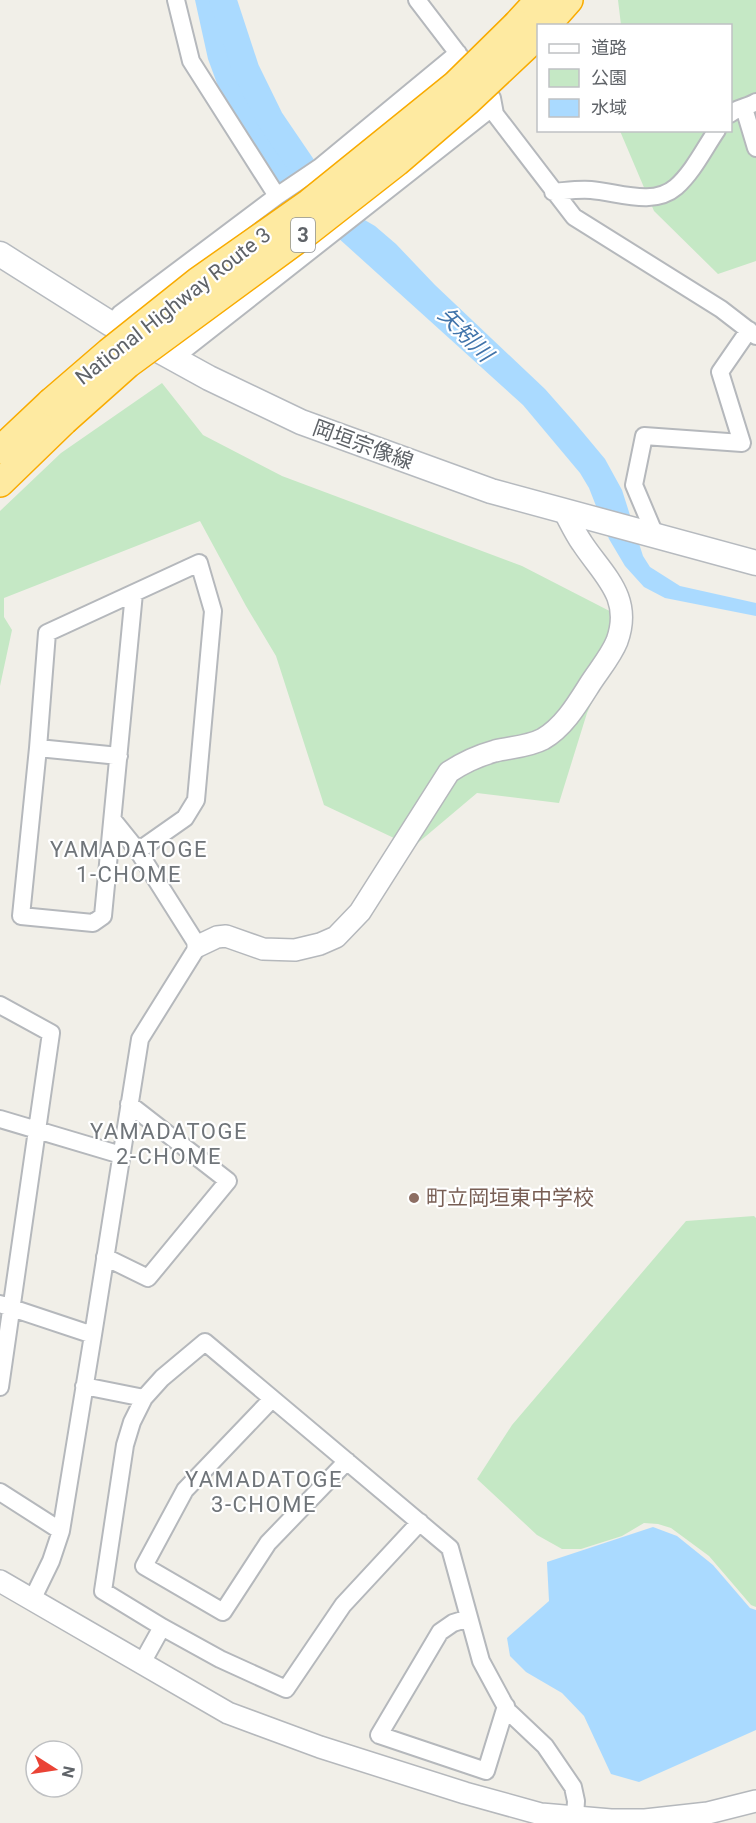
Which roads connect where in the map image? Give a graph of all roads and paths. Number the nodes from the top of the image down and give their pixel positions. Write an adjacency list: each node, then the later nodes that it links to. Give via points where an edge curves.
1 (176, 0): 13 (street, via 191,60)
2 (417, 0): 7 (street)
3 (539, 0): 6 (highway, National Highway Route 3 / 3)
4 (569, 0): 5 (highway, National Highway Route 3 / 3)
5 (541, 24)
6 (534, 30): 18 (highway, National Highway Route 3 / 3, bridge, via 455,85 309,203 198,281 109,352)
7 (458, 53): 8 (street, via 492,98); 13 (street, via 320,167)
8 (494, 107): 12 (street, via 495,114); 17 (street)
9 (744, 108): 11 (street)
10 (716, 132): 12 (street, via 690,171 663,195 650,198 587,190)
11 (756, 148)
12 (553, 192): 16 (street, via 574,217 721,309)
13 (277, 196): 15 (street)
14 (0, 254): 15 (main road, 岡垣宗像線)
15 (111, 324): 17 (main road, 岡垣宗像線)
16 (752, 333): 22 (street, via 720,372 742,443 644,436 634,485)
17 (174, 358): 21 (main road, 岡垣宗像線, via 301,422 491,491)
18 (57, 411): 19 (highway, National Highway Route 3 / 3); 20 (highway, National Highway Route 3 / 3)
19 (0, 450)
20 (0, 483)
21 (564, 511): 22 (main road, 岡垣宗像線); 29 (street, via 581,542 613,584 620,614 616,641 563,723 545,738 465,761 450,772 360,912 336,937 321,944 278,951 226,936)
22 (652, 535): 23 (main road, 岡垣宗像線)
23 (756, 563)
24 (134, 593): 25 (street, via 47,633); 26 (street); 28 (street, via 199,563 213,611 196,800 185,818)
25 (38, 748): 26 (street); 27 (street, via 21,916 93,923 103,916)
26 (119, 756): 27 (street)
27 (113, 820): 28 (street)
28 (138, 851): 29 (street)
29 (198, 945): 31 (street, via 140,1040)
30 (0, 1005): 33 (street, via 51,1033)
31 (129, 1104): 34 (street); 35 (street, via 228,1181 148,1278)
32 (0, 1119): 33 (street)
33 (37, 1130): 34 (street); 36 (street)
34 (121, 1155): 35 (street)
35 (105, 1257): 37 (street)
36 (6, 1306): 37 (street); 39 (street)
37 (93, 1335): 38 (street)
38 (84, 1386): 40 (street); 45 (street)
39 (0, 1387)
40 (144, 1398): 41 (street, via 205,1342); 49 (street, via 125,1445 103,1591)
41 (272, 1399): 42 (street); 42 (street, via 185,1490 144,1566 223,1612 268,1543)
42 (347, 1461): 44 (street)
43 (0, 1492): 45 (street)
44 (420, 1522): 48 (street, via 450,1548); 49 (street, via 343,1605 286,1689)
45 (61, 1531): 47 (street)
46 (0, 1581): 47 (street)
47 (32, 1600): 50 (street)
48 (470, 1618): 51 (street, via 482,1661); 51 (street, via 440,1632 379,1735 486,1770)
49 (162, 1627): 50 (street)
50 (142, 1663): 53 (street, via 228,1713 320,1747 541,1814)
51 (506, 1706): 53 (street, via 545,1746 573,1787)
52 (756, 1801): 54 (street)
53 (575, 1817): 54 (street)
54 (646, 1822)

